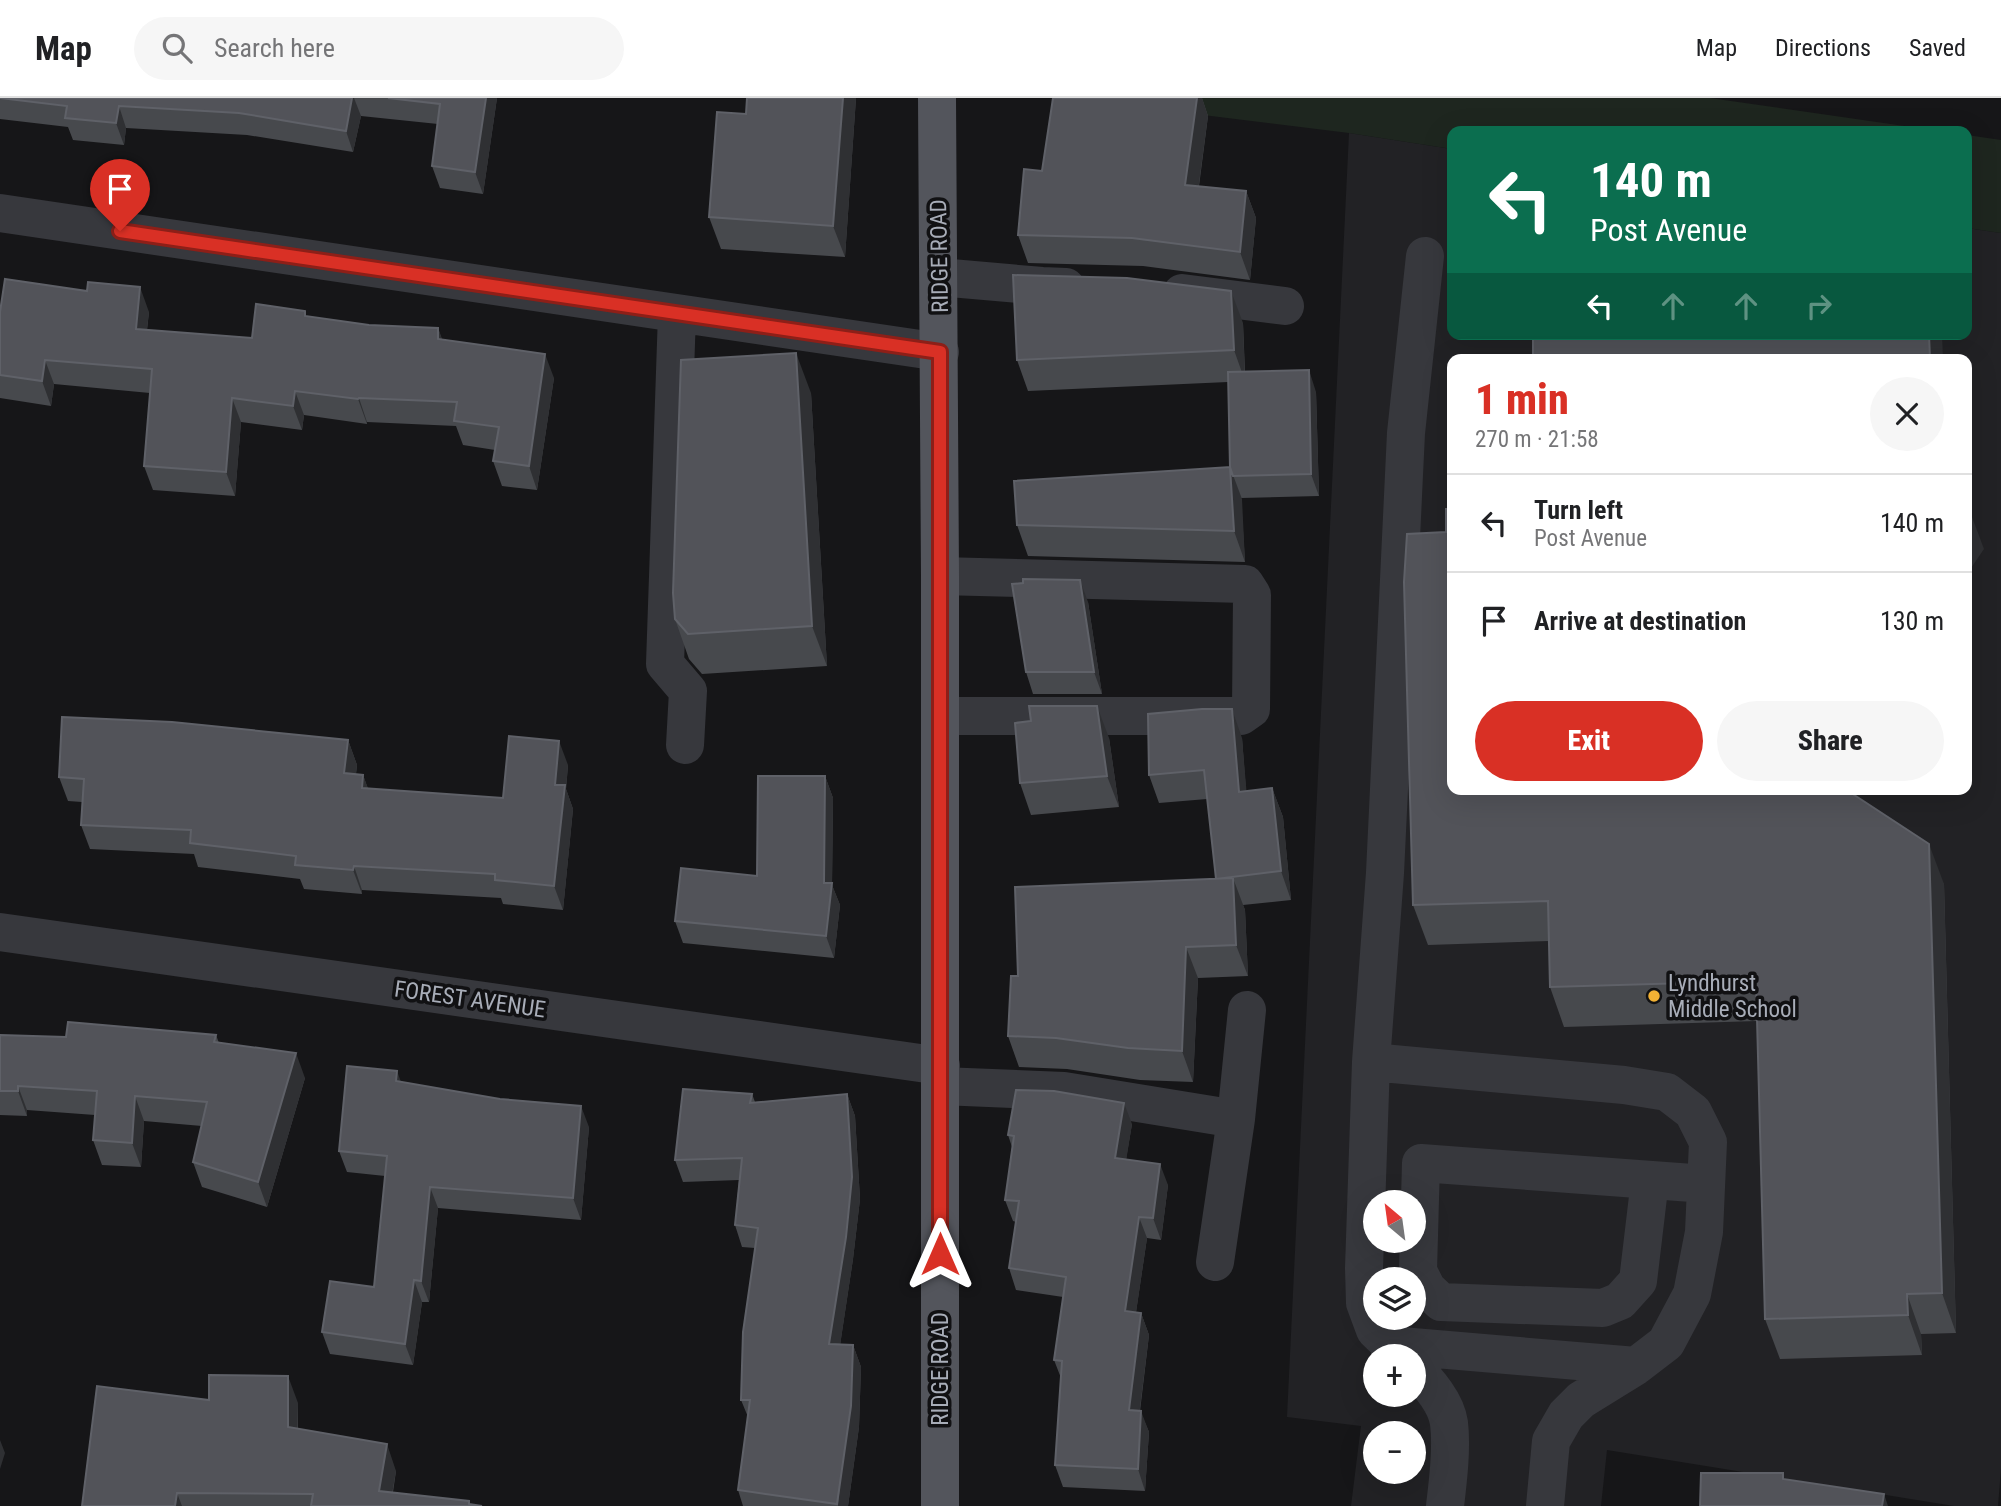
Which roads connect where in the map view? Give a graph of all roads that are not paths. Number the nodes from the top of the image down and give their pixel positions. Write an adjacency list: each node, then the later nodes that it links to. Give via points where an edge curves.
1 (937, 98): 4 (main road, RIDGE ROAD)
2 (0, 213): 8 (street)
3 (1425, 256): 15 (street, via 1406,433)
4 (939, 277): 5 (street); 9 (main road, RIDGE ROAD)
5 (1103, 288)
6 (1154, 290): 7 (street)
7 (1285, 306)
8 (677, 314): 9 (street); 12 (street, via 665,664 688,691)
9 (940, 352): 10 (main road, RIDGE ROAD)
10 (940, 576): 11 (main road, RIDGE ROAD); 11 (street, via 1245,584 1252,595 1251,709 1241,716)
11 (940, 716): 16 (main road, RIDGE ROAD)
12 (685, 745)
13 (0, 932): 16 (street, FOREST AVENUE)
14 (1247, 1010): 17 (street)
15 (1371, 1062): 19 (street, via 1667,1092 1693,1112 1708,1142); 21 (street, via 1365,1303 1374,1330)
16 (941, 1076): 17 (street, FOREST AVENUE, via 1064,1090); 25 (main road, RIDGE ROAD)
17 (1236, 1119): 20 (street)
18 (1650, 1180): 18 (street, via 1421,1163 1418,1271 1441,1302 1603,1308 1620,1301 1638,1281); 19 (street)
19 (1706, 1184): 23 (street, via 1704,1232 1692,1294 1666,1343)
20 (1215, 1262)
21 (1389, 1344)
22 (1426, 1357): 23 (street)
23 (1636, 1366): 27 (street, via 1581,1400 1566,1415 1551,1441)
24 (1426, 1380): 26 (street, via 1449,1422)
25 (940, 1506)
26 (1445, 1506)
27 (1545, 1506)

